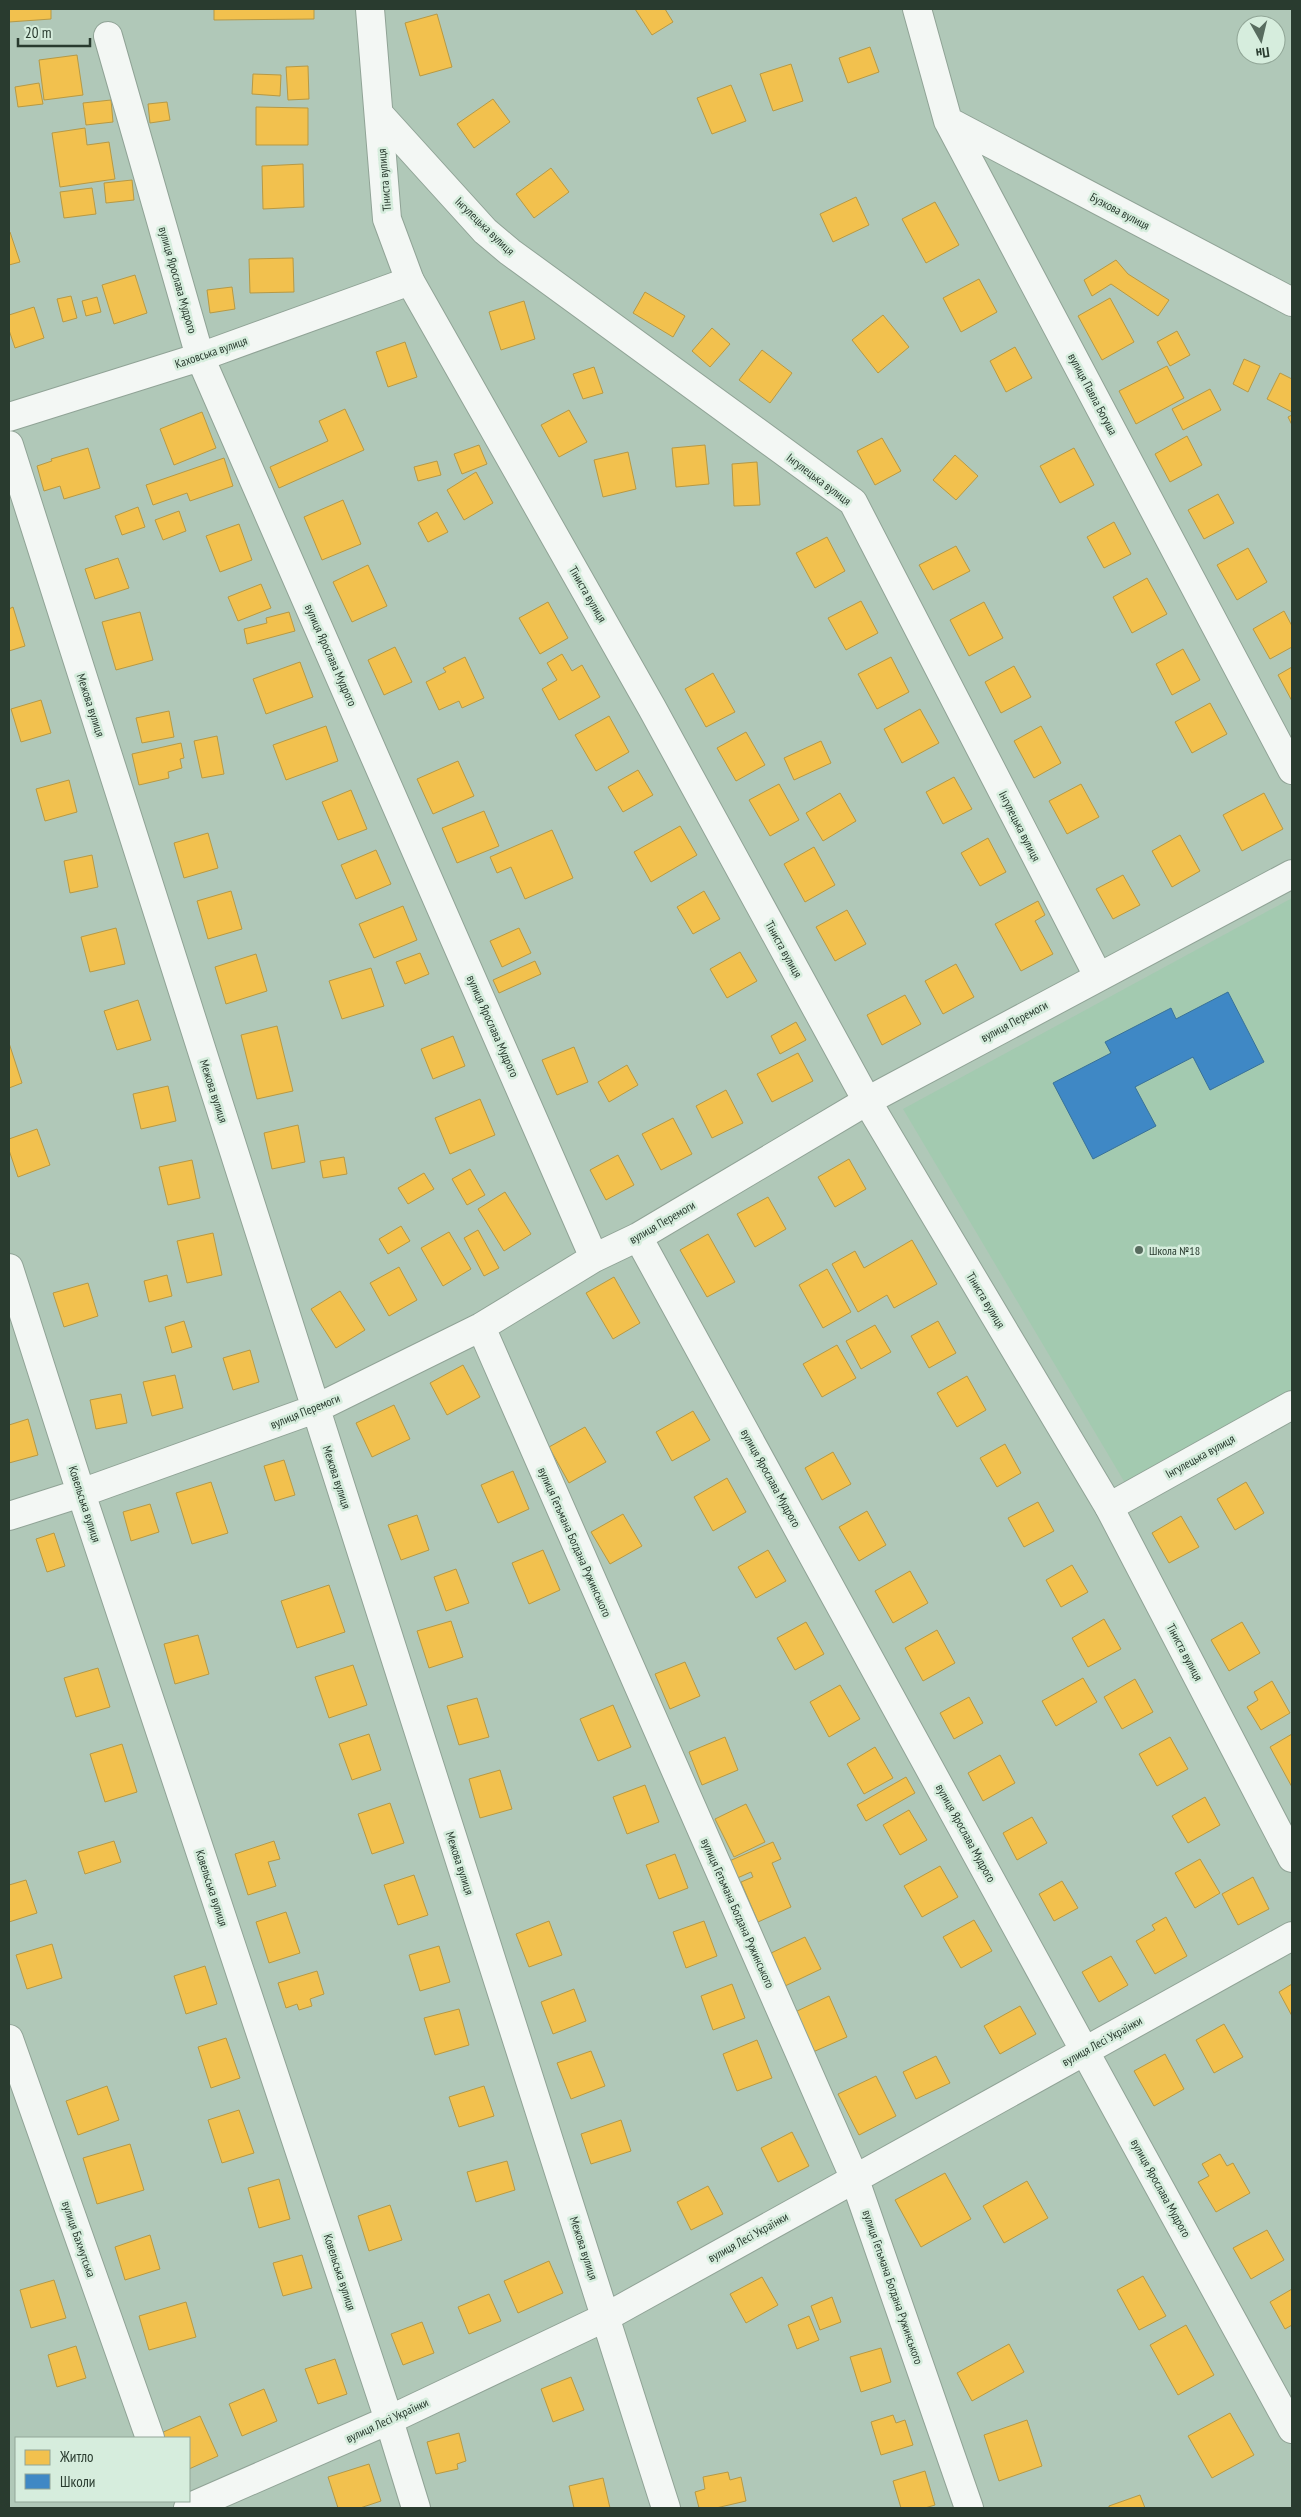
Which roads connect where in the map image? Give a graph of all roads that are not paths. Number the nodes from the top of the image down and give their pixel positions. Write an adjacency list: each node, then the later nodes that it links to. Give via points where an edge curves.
1 (370, 9): 4 (street, Тіниста вулиця)
2 (917, 9): 5 (street, вулиця Павла Богуша)
3 (108, 36): 8 (street, вулиця Ярослава Мудрого)
4 (379, 114): 6 (street, Тіниста вулиця, via 387,219); 13 (street, Інгулецька вулиця, via 510,252 853,502)
5 (948, 121): 7 (street, Бузкова вулиця); 11 (street, вулиця Павла Богуша)
6 (410, 282): 8 (street, Каховська вулиця); 14 (street, Тіниста вулиця, via 652,708)
7 (1292, 302)
8 (200, 357): 9 (street, Каховська вулиця); 16 (street, вулиця Ярослава Мудрого)
9 (11, 410)
10 (9, 445): 20 (street, Межова вулиця)
11 (1292, 770)
12 (1292, 874): 13 (street, вулиця Перемоги)
13 (1098, 976): 14 (street, вулиця Перемоги)
14 (867, 1101): 15 (street, вулиця Перемоги); 22 (street, Тіниста вулиця)
15 (638, 1237): 16 (street, вулиця Перемоги); 27 (street, вулиця Ярослава Мудрого)
16 (594, 1258): 18 (street, вулиця Перемоги)
17 (9, 1268): 21 (street, Ковельська вулиця)
18 (481, 1327): 20 (street, вулиця Перемоги); 28 (street, вулиця Гетьмана Богдана Ружинського)
19 (1292, 1405): 22 (street, Інгулецька вулиця)
20 (315, 1409): 21 (street, вулиця Перемоги); 29 (street, Межова вулиця)
21 (81, 1493): 23 (street, вулиця Перемоги); 30 (street, Ковельська вулиця)
22 (1109, 1507): 24 (street, Тіниста вулиця)
23 (9, 1516)
24 (1292, 1858)
25 (1292, 1936): 27 (street, вулиця Лесі Українки)
26 (9, 2039): 32 (street, вулиця Бахмутська)
27 (1086, 2050): 28 (street, вулиця Лесі Українки); 31 (street, вулиця Ярослава Мудрого)
28 (854, 2177): 29 (street, вулиця Лесі Українки); 36 (street, вулиця Гетьмана Богдана Ружинського)
29 (606, 2316): 30 (street, вулиця Лесі Українки); 35 (street, Межова вулиця)
30 (389, 2420): 33 (street, вулиця Лесі Українки); 34 (street, Ковельська вулиця)
31 (1292, 2429)
32 (150, 2437)
33 (188, 2508)
34 (416, 2508)
35 (666, 2508)
36 (969, 2508)

